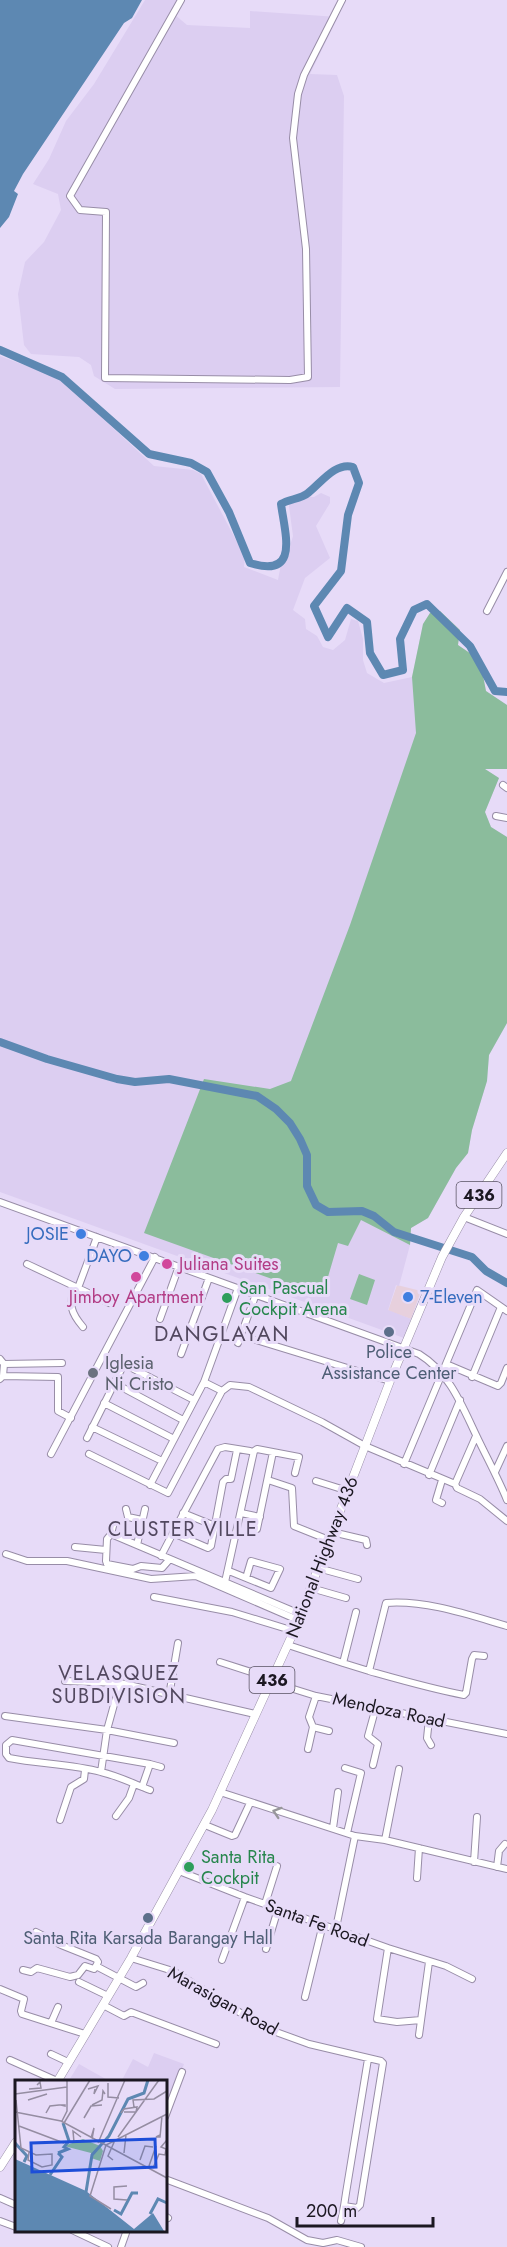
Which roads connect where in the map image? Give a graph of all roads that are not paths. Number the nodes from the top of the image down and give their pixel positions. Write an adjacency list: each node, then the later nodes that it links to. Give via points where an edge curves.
1 (181, 0): 2 (street, via 70,196 80,210 106,212 105,378 308,377 306,249 293,138 304,75)
2 (342, 0)
3 (507, 572): 4 (street)
4 (487, 611)
5 (496, 816): 6 (street)
6 (507, 818)
7 (507, 1153): 9 (main road, National Highway 436 / 436)
8 (0, 1202): 11 (street)
9 (464, 1217): 10 (street); 25 (main road, National Highway 436 / 436, via 442,1257)
10 (507, 1234)
11 (97, 1237): 12 (street); 16 (street)
12 (155, 1257): 14 (street); 41 (street)
13 (27, 1264): 16 (street)
14 (179, 1266): 15 (street); 21 (street)
15 (209, 1278): 17 (street); 26 (street)
16 (76, 1287): 19 (street); 22 (street, via 70,1305)
17 (238, 1288): 18 (street); 35 (street)
18 (256, 1294): 24 (street); 25 (street)
19 (109, 1304)
20 (504, 1309): 29 (street, via 477,1290); 33 (street)
21 (160, 1319)
22 (83, 1327)
23 (256, 1340): 34 (street)
24 (238, 1343)
25 (404, 1348): 31 (street, via 429,1361); 34 (main road, National Highway 436 / 436)
26 (181, 1354)
27 (2, 1362): 28 (street); 32 (street)
28 (62, 1363)
29 (446, 1364): 31 (street); 33 (street)
30 (507, 1368): 33 (street, via 498,1386)
31 (442, 1374): 39 (street); 55 (street)
32 (2, 1377): 41 (street, via 57,1376 58,1411)
33 (472, 1377)
34 (390, 1381): 47 (main road, National Highway 436 / 436)
35 (204, 1382): 37 (street); 38 (street)
36 (114, 1383): 38 (street, via 125,1364); 40 (street); 42 (street)
37 (222, 1391): 47 (street, via 236,1384 249,1387); 63 (street, via 170,1492)
38 (194, 1400): 42 (street)
39 (460, 1400): 44 (street); 58 (street)
40 (104, 1403): 43 (street); 46 (street)
41 (71, 1419): 52 (street)
42 (183, 1420): 46 (street)
43 (92, 1427): 45 (street); 54 (street)
44 (476, 1436): 56 (street); 62 (street)
45 (87, 1438)
46 (174, 1438): 54 (street)
47 (365, 1446): 55 (street); 64 (main road, National Highway 436 / 436)
48 (507, 1446): 56 (street)
49 (237, 1450): 50 (street); 69 (street, via 218,1449); 75 (street, via 231,1479 223,1482)
50 (250, 1451)
51 (273, 1452): 57 (street, via 299,1456); 59 (street); 70 (street, via 254,1451)
52 (51, 1454)
53 (89, 1454): 63 (street)
54 (162, 1461): 63 (street)
55 (404, 1464): 58 (street)
56 (495, 1472): 65 (street)
57 (295, 1473)
58 (429, 1475): 60 (street)
59 (268, 1480): 71 (street); 79 (street, via 292,1488 294,1526)
60 (442, 1480): 62 (street); 66 (street, via 436,1500)
61 (316, 1481): 64 (street)
62 (455, 1484): 73 (street)
63 (150, 1485)
64 (348, 1491): 79 (main road, National Highway 436 / 436)
65 (507, 1500)
66 (442, 1503)
67 (126, 1509): 72 (street, via 128,1516)
68 (145, 1509): 72 (street)
69 (183, 1513): 75 (street); 77 (street)
70 (241, 1513): 71 (street); 88 (street)
71 (260, 1517): 76 (street)
72 (142, 1520): 80 (street)
73 (507, 1521)
74 (113, 1526): 78 (street)
75 (215, 1526): 77 (street, via 210,1548)
76 (257, 1529)
77 (172, 1533): 85 (street)
78 (111, 1534): 80 (street); 83 (street)
79 (330, 1536): 81 (street, via 366,1540); 87 (main road, National Highway 436 / 436)
80 (137, 1545): 85 (street)
81 (367, 1545)
82 (75, 1547): 83 (street)
83 (106, 1550): 86 (street, via 106,1563 133,1569 162,1568)
84 (6, 1554): 96 (street, via 27,1561 67,1561 151,1579 196,1576)
85 (160, 1556): 86 (street)
86 (169, 1560): 91 (street)
87 (318, 1568): 90 (street); 92 (main road, National Highway 436 / 436)
88 (229, 1572): 89 (street); 91 (street)
89 (246, 1578): 89 (street, via 272,1588 280,1569 251,1561)
90 (358, 1579)
91 (225, 1582): 96 (street)
92 (310, 1588): 94 (street); 96 (main road, National Highway 436 / 436)
93 (154, 1597): 98 (street, via 232,1612)
94 (346, 1598)
95 (356, 1612): 103 (street)
96 (299, 1617): 98 (main road, National Highway 436 / 436)
97 (507, 1626): 104 (street, via 437,1608 386,1603)
98 (294, 1631): 100 (main road, National Highway 436 / 436)
99 (178, 1643): 109 (street)
100 (288, 1645): 103 (street); 105 (main road, National Highway 436 / 436)
101 (484, 1656): 104 (street, via 472,1659 464,1695)
102 (220, 1662): 105 (street, Mendoza Road)
103 (343, 1663): 104 (street)
104 (369, 1671)
105 (272, 1680): 108 (street, Mendoza Road); 111 (main road, National Highway 436 / 436)
106 (65, 1681): 107 (street)
107 (120, 1683): 109 (street); 115 (street)
108 (316, 1695): 110 (street, Mendoza Road); 114 (street, via 309,1717)
109 (169, 1696): 111 (street)
110 (376, 1707): 113 (street, Mendoza Road); 123 (street, via 369,1736 378,1744)
111 (255, 1714): 132 (main road, National Highway 436 / 436)
112 (5, 1716): 115 (street)
113 (429, 1719): 117 (street, Mendoza Road); 119 (street, via 427,1738)
114 (313, 1727): 116 (street); 120 (street)
115 (107, 1730): 118 (street); 121 (street)
116 (329, 1731)
117 (507, 1734)
118 (174, 1743)
119 (431, 1745)
120 (308, 1749)
121 (103, 1755): 122 (street); 127 (street, via 14,1741 6,1745 9,1758); 128 (street)
122 (150, 1764): 124 (street); 130 (street)
123 (373, 1765)
124 (161, 1767)
125 (345, 1768): 140 (street, via 361,1773)
126 (399, 1769): 142 (street)
127 (85, 1770): 128 (street); 137 (street, via 84,1779 71,1787)
128 (101, 1772): 129 (street)
129 (134, 1784): 130 (street); 135 (street)
130 (142, 1787): 131 (street)
131 (150, 1790)
132 (220, 1792): 134 (street); 138 (main road, National Highway 436 / 436)
133 (338, 1792): 139 (street)
134 (250, 1803): 138 (street, via 234,1836); 139 (street, one-way to 134)
135 (116, 1816)
136 (477, 1817): 145 (street)
137 (60, 1820)
138 (205, 1825): 149 (main road, National Highway 436 / 436)
139 (333, 1828): 140 (street)
140 (347, 1833): 141 (street)
141 (355, 1836): 142 (street); 155 (street)
142 (385, 1840): 144 (street)
143 (505, 1844): 147 (street, via 499,1851)
144 (419, 1848): 145 (street); 150 (street)
145 (474, 1862): 147 (street)
146 (277, 1866): 152 (street)
147 (497, 1867): 148 (street)
148 (507, 1869)
149 (179, 1871): 151 (street, Santa Fe Road); 159 (main road, National Highway 436 / 436)
150 (417, 1878)
151 (245, 1897): 152 (street, Santa Fe Road); 160 (street)
152 (265, 1904): 153 (street, Santa Fe Road)
153 (278, 1909): 154 (street, Santa Fe Road); 157 (street)
154 (323, 1924): 155 (street, Santa Fe Road); 170 (street)
155 (336, 1928): 158 (street, Santa Fe Road)
156 (36, 1932): 162 (street, via 96,1959)
157 (266, 1948)
158 (388, 1948): 161 (street); 173 (street, Santa Fe Road, via 377,2019)
159 (131, 1958): 164 (main road, National Highway 436 / 436); 179 (street, Marasigan Road, via 173,1971 265,2028)
160 (222, 1960)
161 (429, 1962): 165 (street); 173 (street)
162 (96, 1966): 163 (street, via 85,1966 73,1977 36,1967 31,1972); 164 (street)
163 (22, 1970)
164 (119, 1978): 167 (street, via 138,1987); 169 (main road, National Highway 436 / 436)
165 (472, 1979)
166 (79, 1982): 169 (street)
167 (143, 1983)
168 (0, 1989): 174 (street, via 24,1999 22,2014)
169 (108, 1996): 171 (main road, National Highway 436 / 436)
170 (305, 1997)
171 (103, 2005): 175 (main road, National Highway 436 / 436); 177 (street, via 124,2016 131,2012)
172 (58, 2007): 174 (street)
173 (421, 2020): 176 (street)
174 (51, 2024): 175 (street)
175 (85, 2034): 181 (main road, National Highway 436 / 436)
176 (419, 2035)
177 (216, 2044)
178 (51, 2055): 181 (street)
179 (368, 2059): 191 (street); 191 (street, via 381,2061 384,2067 360,2205)
180 (10, 2060): 183 (street)
181 (68, 2062): 184 (main road, National Highway 436 / 436)
182 (182, 2072): 185 (street)
183 (55, 2080)
184 (58, 2080)
185 (166, 2114)
186 (15, 2145): 187 (main road)
187 (0, 2167)
188 (166, 2180): 199 (street, via 268,2218 307,2240 337,2240)
189 (0, 2198): 190 (street)
190 (15, 2205)
191 (344, 2206): 193 (street)
192 (0, 2221): 194 (street)
193 (341, 2222)
194 (15, 2227)
195 (76, 2232): 197 (street)
196 (126, 2232): 198 (street)
197 (108, 2247)
198 (121, 2247)
199 (361, 2247)

